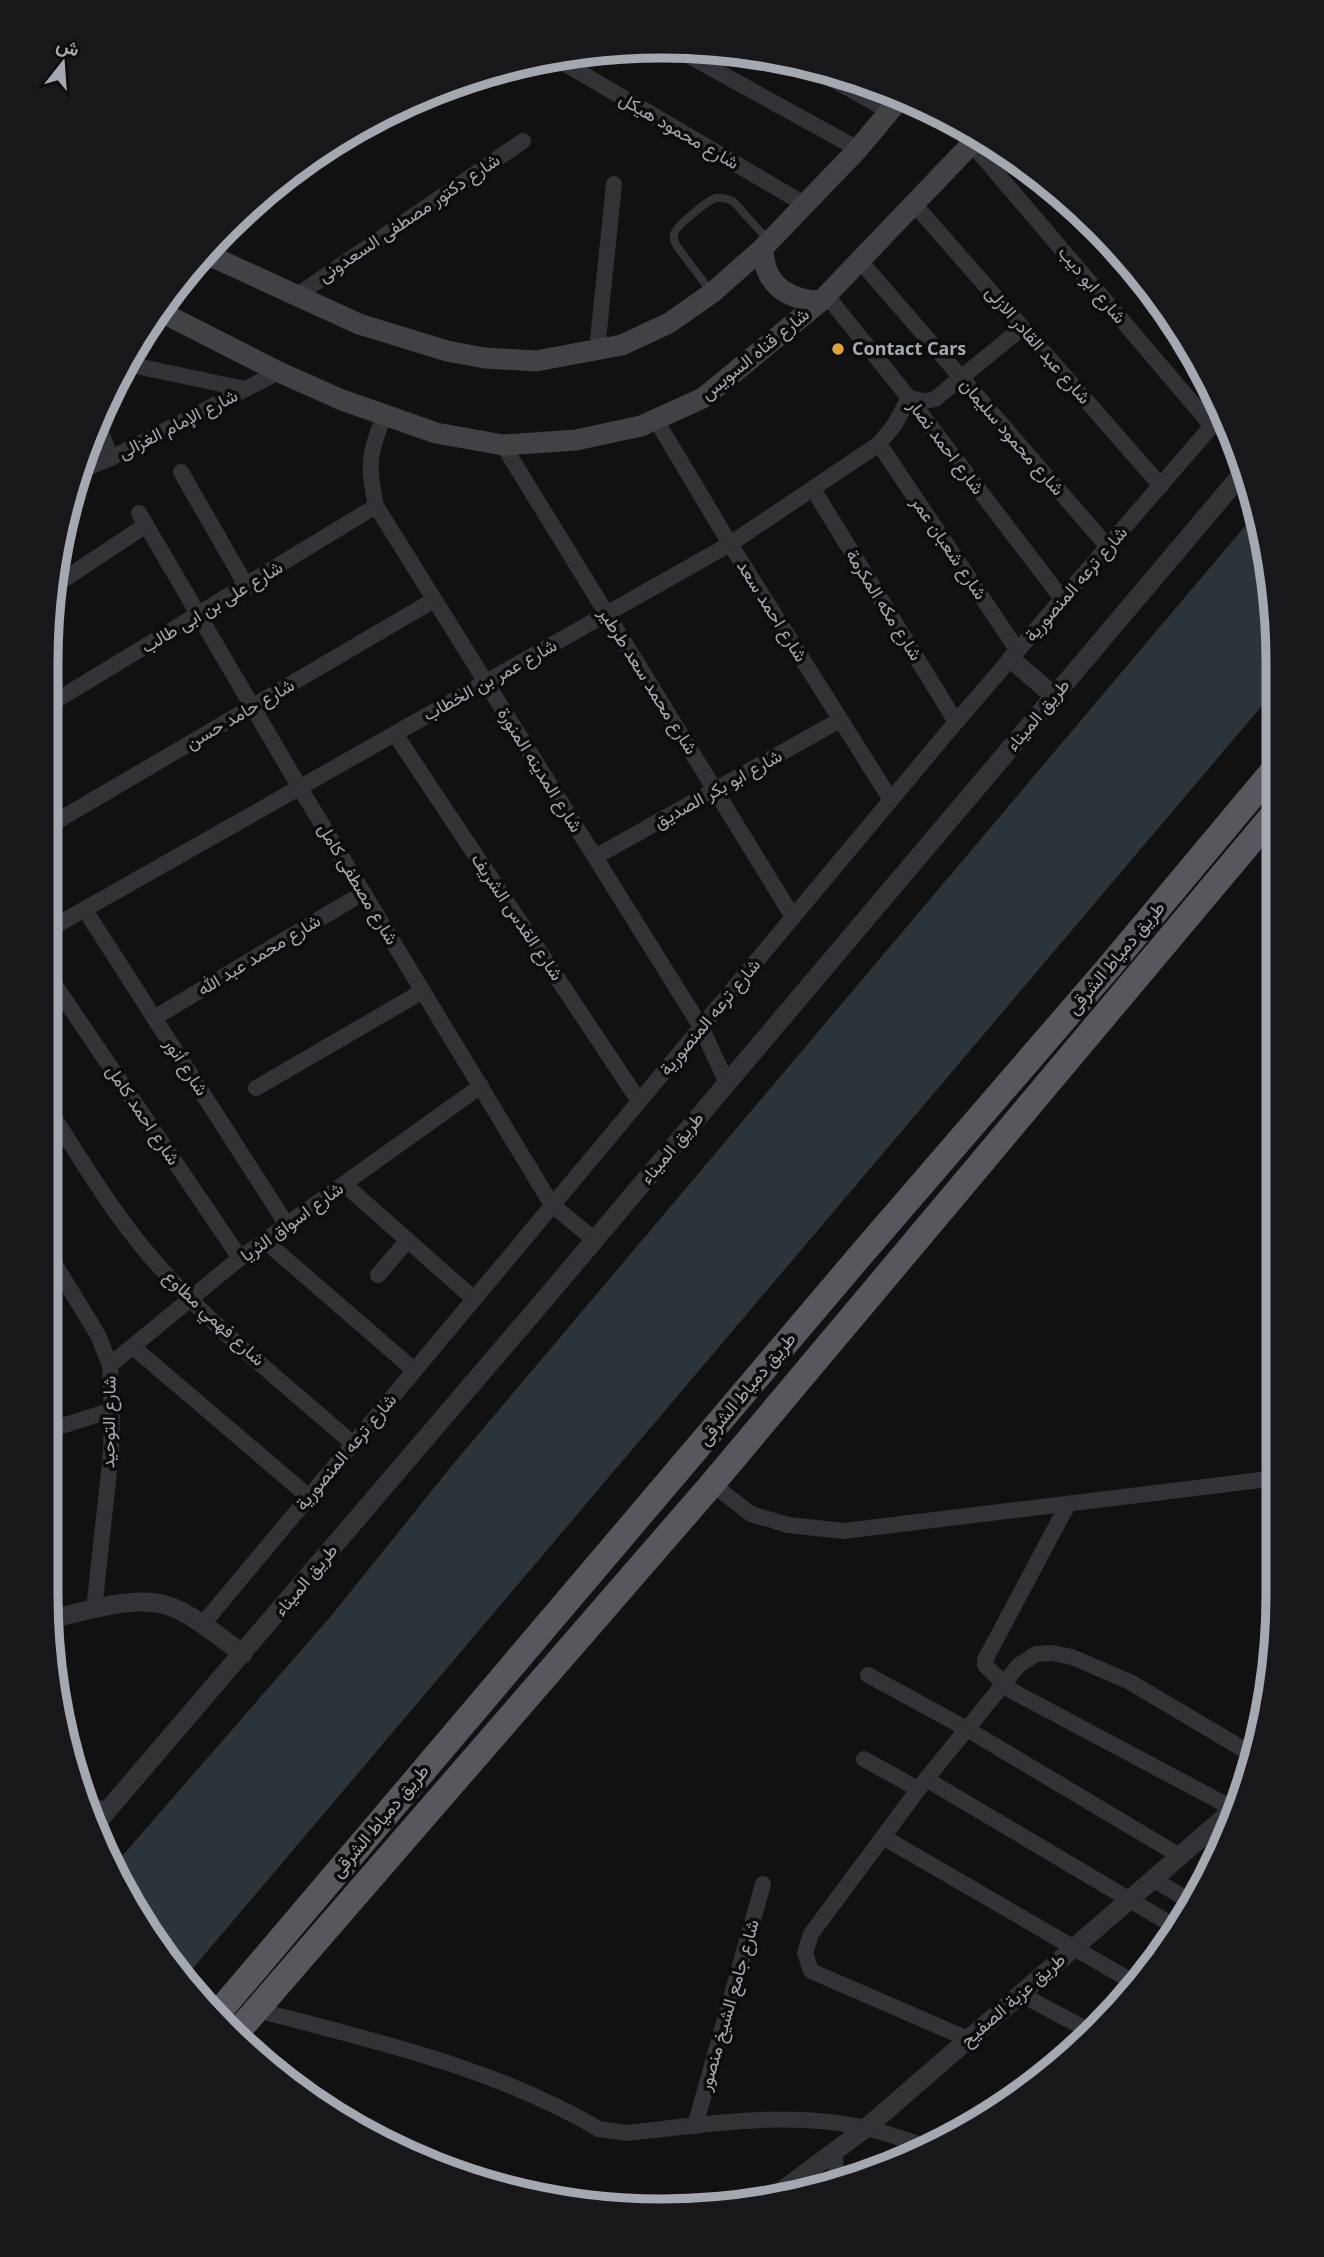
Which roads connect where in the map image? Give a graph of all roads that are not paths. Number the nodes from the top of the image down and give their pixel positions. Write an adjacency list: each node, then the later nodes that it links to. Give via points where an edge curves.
1 (694, 59): 6 (street)
2 (568, 65): 9 (street, شارع محمود هيكل)
3 (895, 105): 6 (main road)
4 (523, 141): 15 (street, شارع دكتور مصطفى السعدونى)
5 (972, 144): 10 (main road, شارع قناه السويس)
6 (858, 149): 9 (main road)
7 (987, 153): 28 (street, شارع ابو ديب)
8 (614, 184): 19 (street)
9 (806, 205): 11 (main road)
10 (915, 205): 13 (main road, شارع قناه السويس); 18 (street, شارع عبد القادر الازلى)
11 (766, 244): 14 (main road); 14 (lane, via 726,198 711,200 680,226 675,231 676,245); 16 (main road, via 763,262 779,288 806,301)
12 (214, 258): 15 (main road)
13 (862, 262): 16 (main road, شارع قناه السويس); 22 (street, شارع محمود سليمان)
14 (712, 293): 19 (main road, via 669,323 622,345)
15 (296, 296): 19 (main road, via 359,324 485,358 536,360)
16 (824, 298): 24 (street, شارع احمد نصار); 26 (main road, شارع قناه السويس, via 703,398)
17 (168, 315): 21 (main road, شارع قناه السويس)
18 (1022, 328): 22 (street); 36 (street, شارع عبد القادر الازلى)
19 (597, 350)
20 (136, 366): 23 (street)
21 (279, 372): 23 (street, شارع الإمام الغزالى); 25 (main road, شارع قناه السويس)
22 (960, 378): 24 (street, via 935,399); 40 (street, شارع محمود سليمان)
23 (245, 389): 32 (street, شارع الإمام الغزالى)
24 (909, 398): 30 (street, شارع عمر بن الخطاب); 44 (street, شارع احمد نصار)
25 (385, 414): 31 (main road, شارع قناه السويس, via 436,433); 38 (street, شارع المدينه المنورة, via 372,443 369,475)
26 (656, 420): 31 (main road, شارع قناه السويس, via 576,440); 39 (street, شارع احمد سعد)
27 (1216, 422): 28 (street, شارع ترعه المنصورية)
28 (1212, 426): 36 (street, شارع ترعه المنصورية)
29 (102, 437): 32 (street)
30 (879, 444): 37 (street, شارع عمر بن الخطاب); 47 (street, شارع شعبان عمر)
31 (503, 445): 45 (street, شارع محمد سعد طرطير)
32 (111, 458): 33 (street, شارع الإمام الغزالى)
33 (90, 467)
34 (181, 472): 42 (street)
35 (1238, 479): 49 (street, طريق الميناء)
36 (1161, 486): 40 (street, شارع ترعه المنصورية)
37 (813, 489): 39 (street, شارع عمر بن الخطاب); 53 (street, شارع مكه المكرمة)
38 (376, 506): 42 (street, شارع على بن ابى طالب); 43 (street, شارع المدينه المنورة)
39 (730, 544): 45 (street, شارع عمر بن الخطاب); 52 (street, شارع احمد سعد)
40 (1108, 547): 44 (street, شارع ترعه المنصورية)
41 (64, 579): 46 (street, شارع مصطفى كامل, via 143,519)
42 (247, 587): 46 (street, شارع على بن ابى طالب)
43 (434, 600): 48 (street, شارع المدينه المنورة); 51 (street, شارع حامد حسن)
44 (1063, 600): 47 (street, شارع ترعه المنصورية)
45 (607, 614): 48 (street, شارع عمر بن الخطاب); 57 (street, شارع محمد سعد طرطير)
46 (199, 615): 50 (street, شارع على بن ابى طالب); 51 (street, شارع مصطفى كامل)
47 (1014, 655): 49 (street); 53 (street, شارع ترعه المنصورية)
48 (486, 683): 54 (street, شارع عمر بن الخطاب); 61 (street, شارع المدينه المنورة)
49 (1054, 696): 72 (street, طريق الميناء)
50 (58, 699)
51 (252, 706): 56 (street, شارع مصطفى كامل); 59 (street, شارع حامد حسن)
52 (840, 720): 57 (street, شارع ابو بكر الصديق); 58 (street, شارع احمد سعد)
53 (956, 722): 58 (street, شارع ترعه المنصورية)
54 (395, 734): 56 (street, شارع عمر بن الخطاب); 75 (street, شارع القدس الشريف)
55 (1266, 779): 66 (highway, طريق دمياط الشرقى)
56 (300, 788): 62 (street, شارع مصطفى كامل); 63 (street, شارع عمر بن الخطاب)
57 (715, 790): 61 (street, شارع ابو بكر الصديق); 64 (street, شارع محمد سعد طرطير)
58 (891, 800): 64 (street, شارع ترعه المنصورية)
59 (58, 821)
60 (1266, 823): 67 (highway, طريق دمياط الشرقى)
61 (595, 857): 71 (street, شارع المدينه المنورة)
62 (363, 892): 69 (street, شارع مصطفى كامل); 70 (street, شارع محمد عبد الله)
63 (85, 910): 65 (street, شارع عمر بن الخطاب); 70 (street, شارع أنور)
64 (793, 917): 71 (street, شارع ترعه المنصورية)
65 (58, 925)
66 (1110, 966): 67 (highway); 121 (highway, طريق دمياط الشرقى)
67 (1132, 984): 95 (highway, طريق دمياط الشرقى)
68 (58, 990): 83 (street, شارع احمد كامل)
69 (423, 991): 73 (street, شارع مصطفى كامل); 74 (street)
70 (154, 1018): 79 (street, شارع أنور)
71 (701, 1027): 72 (street, شارع المدينه المنورة); 75 (street, شارع ترعه المنصورية)
72 (727, 1083): 81 (street, طريق الميناء)
73 (481, 1086): 77 (street, شارع اسواق الثريا); 78 (street, شارع مصطفى كامل)
74 (256, 1088)
75 (639, 1101): 78 (street, شارع ترعه المنصورية)
76 (58, 1124): 87 (street, شارع فهمي مطاوع, via 108,1201)
77 (344, 1184): 79 (street, شارع اسواق الثريا); 80 (street)
78 (552, 1205): 81 (street, شارع مصطفى كامل); 86 (street, شارع ترعه المنصورية)
79 (287, 1225): 82 (street, شارع اسواق الثريا)
80 (408, 1240): 85 (street); 86 (street)
81 (595, 1240): 101 (street, طريق الميناء)
82 (265, 1241): 83 (street, شارع اسواق الثريا); 90 (street)
83 (240, 1258): 87 (street, شارع اسواق الثريا)
84 (58, 1270): 89 (street, شارع التوحيد)
85 (378, 1275)
86 (474, 1299): 90 (street, شارع ترعه المنصورية)
87 (190, 1300): 88 (street, شارع اسواق الثريا); 93 (street, شارع فهمي مطاوع)
88 (133, 1347): 89 (street, شارع اسواق الثريا); 96 (street)
89 (110, 1365): 91 (street, شارع التوحيد)
90 (414, 1370): 93 (street, شارع ترعه المنصورية)
91 (112, 1410): 92 (street); 98 (street, شارع التوحيد)
92 (58, 1427)
93 (353, 1444): 96 (street, شارع ترعه المنصورية)
94 (1266, 1479): 97 (street)
95 (712, 1484): 97 (street, via 751,1514 788,1525 844,1531); 122 (highway, طريق دمياط الشرقى)
96 (309, 1497): 100 (street, شارع ترعه المنصورية)
97 (1068, 1504): 103 (street, via 985,1660)
98 (94, 1610): 99 (street); 100 (street, via 147,1602 171,1606)
99 (59, 1617)
100 (202, 1625): 101 (street)
101 (243, 1654): 109 (street, طريق الميناء)
102 (868, 1675): 104 (street)
103 (1001, 1685): 104 (street); 105 (street, via 1037,1654 1072,1657 1130,1682); 108 (street)
104 (967, 1728): 107 (street); 112 (street)
105 (1246, 1751)
106 (864, 1759): 107 (street)
107 (922, 1784): 111 (street); 116 (street)
108 (1229, 1802)
109 (102, 1818)
110 (1217, 1833): 112 (street, طريق عزبة الصفيح)
111 (883, 1837): 118 (street); 125 (street, via 811,1934 806,1962 811,1971)
112 (1180, 1856): 113 (street, طريق عزبة الصفيح)
113 (1154, 1880): 115 (street); 116 (street, طريق عزبة الصفيح)
114 (763, 1884): 126 (street, شارع جامع الشيخ منصور)
115 (1185, 1898)
116 (1129, 1900): 117 (street); 118 (street, طريق عزبة الصفيح)
117 (1169, 1923)
118 (1073, 1948): 119 (street); 120 (street, طريق عزبة الصفيح)
119 (1128, 1979)
120 (1020, 1994): 123 (street); 125 (street, طريق عزبة الصفيح)
121 (222, 2008)
122 (257, 2010): 124 (highway, طريق دمياط الشرقى); 126 (street, via 447,2061 612,2133)
123 (1083, 2027)
124 (241, 2028)
125 (968, 2039): 127 (street, طريق عزبة الصفيح)
126 (695, 2126): 127 (street, via 807,2121)
127 (866, 2128): 128 (street); 129 (street, طريق عزبة الصفيح)
128 (915, 2143)
129 (835, 2152): 130 (street); 131 (street, طريق عزبة الصفيح)
130 (836, 2173)
131 (788, 2186)

